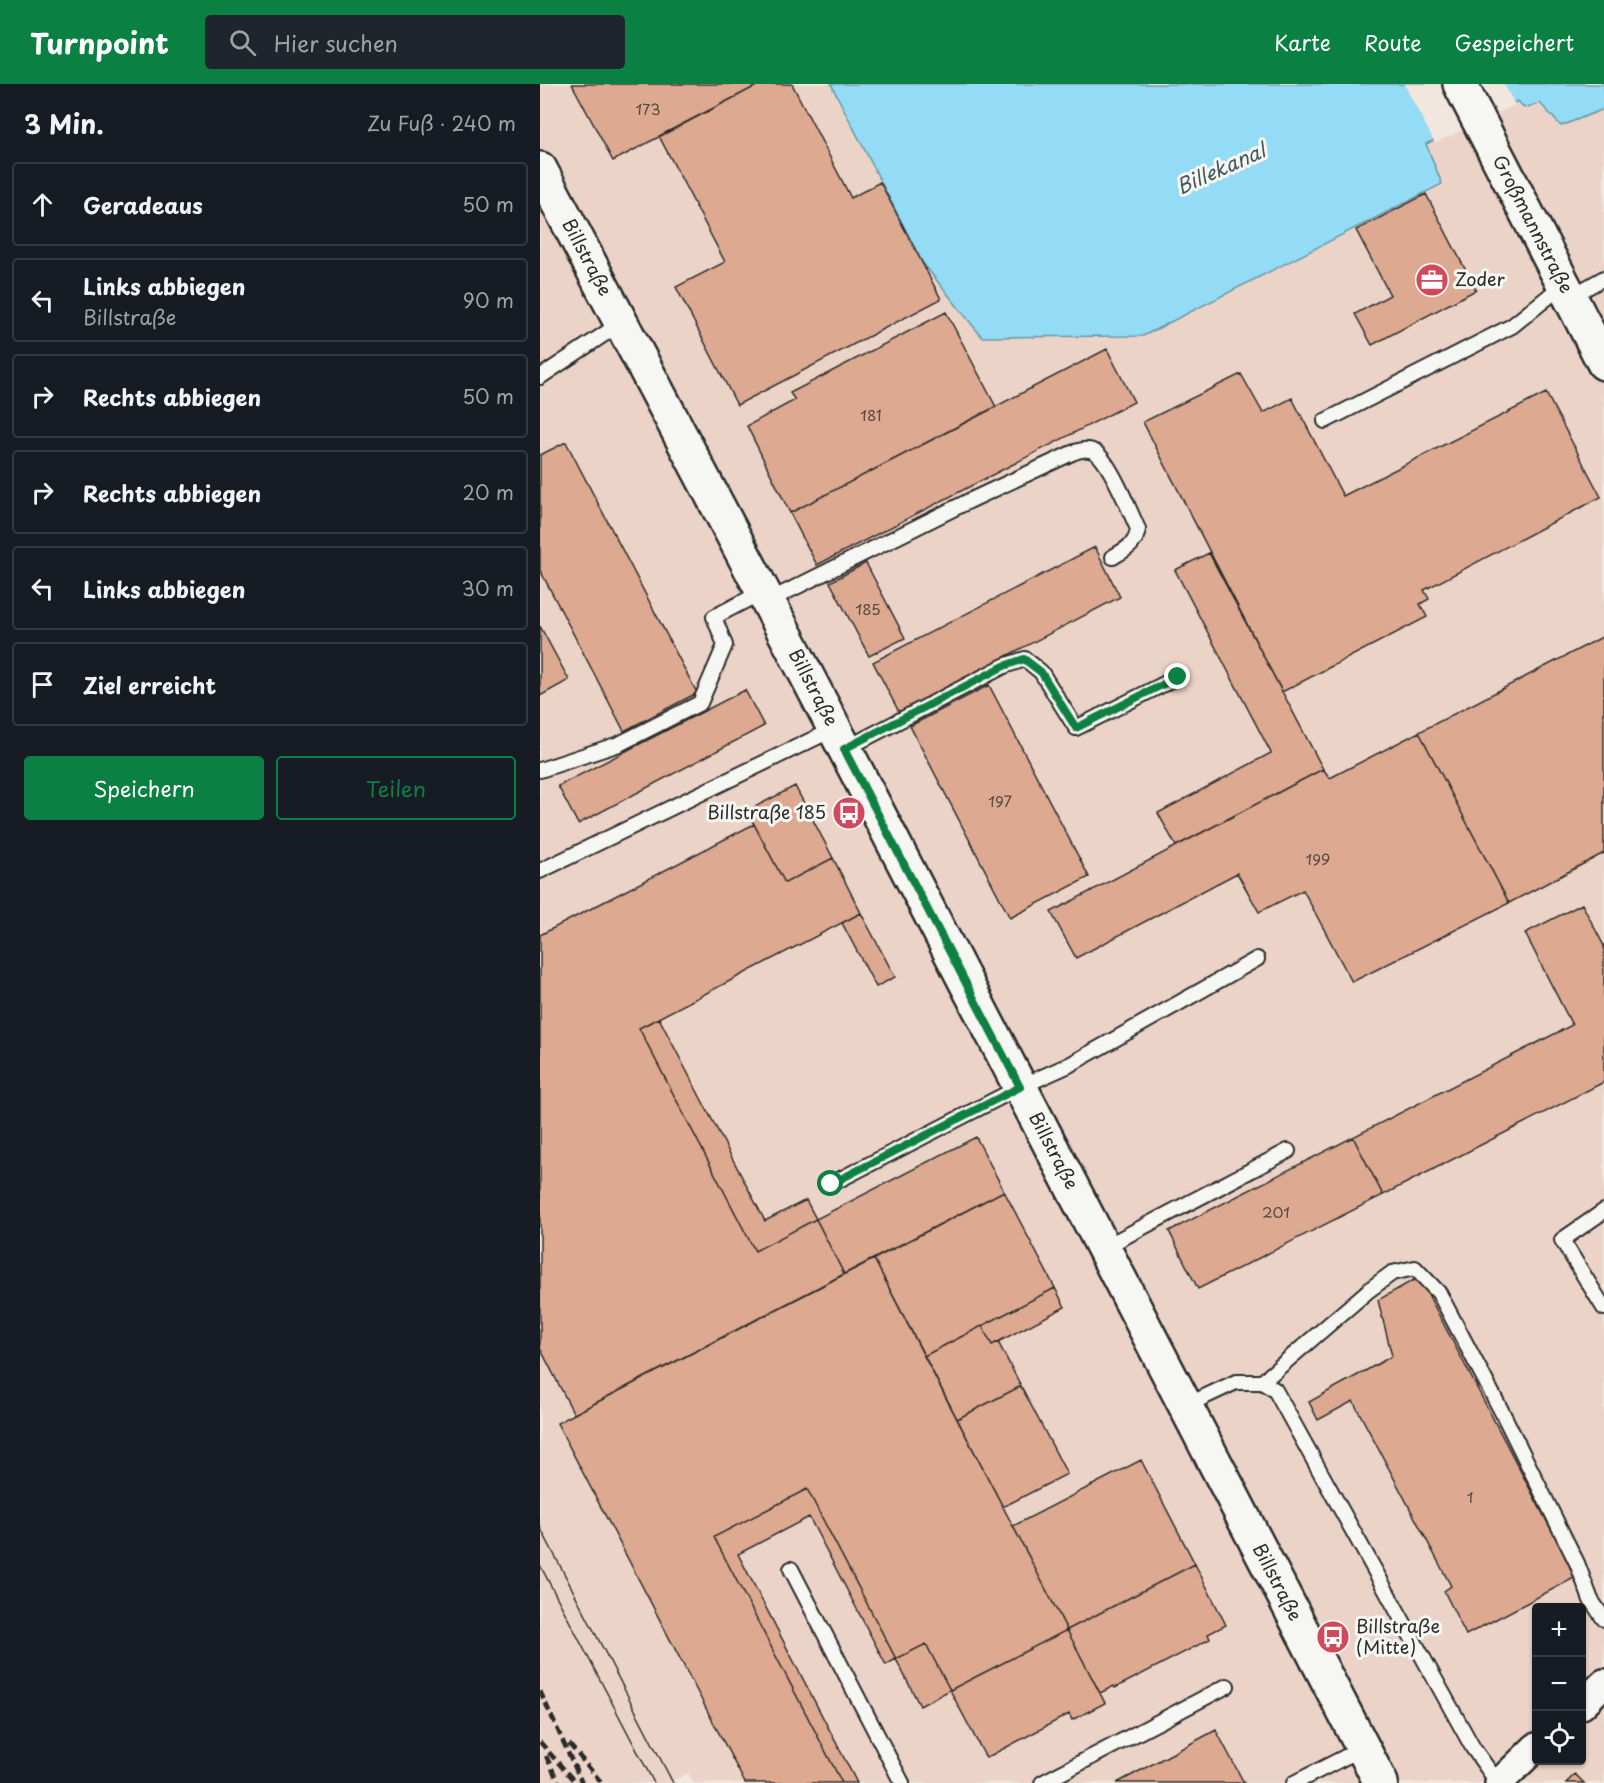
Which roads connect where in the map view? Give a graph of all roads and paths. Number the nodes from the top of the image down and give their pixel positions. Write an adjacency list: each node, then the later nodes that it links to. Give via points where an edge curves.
1 (1460, 84): 4 (street, Großmannstraße)
2 (540, 169): 5 (street, Billstraße)
3 (1604, 278): 4 (lane)
4 (1566, 291): 6 (street, Großmannstraße); 8 (lane, via 1512,326)
5 (621, 323): 7 (lane); 10 (street, Billstraße)
6 (1604, 363)
7 (540, 377)
8 (1325, 421)
9 (1113, 556): 10 (lane, via 1137,539 1138,529 1105,461 1084,449)
10 (765, 597): 12 (street, Billstraße); 13 (lane, via 714,617 725,645 699,703 619,744)
11 (1178, 677): 12 (lane, via 1076,728 1041,672 1024,659)
12 (839, 739): 14 (lane); 16 (street, Billstraße)
13 (540, 770)
14 (540, 871)
15 (1257, 958): 16 (lane, via 1068,1065)
16 (1020, 1087): 18 (lane); 20 (street, Billstraße)
17 (1288, 1151): 20 (lane)
18 (831, 1184)
19 (1604, 1211): 21 (lane, via 1562,1240)
20 (1103, 1248): 23 (street, Billstraße)
21 (1604, 1308)
22 (1262, 1382): 23 (lane, via 1236,1382); 25 (lane, via 1369,1290 1392,1273 1416,1268 1439,1293 1509,1425 1577,1563 1591,1600); 35 (lane, via 1275,1390 1473,1748)
23 (1185, 1406): 29 (street, Billstraße)
24 (791, 1569): 31 (lane)
25 (1604, 1619)
26 (1604, 1683): 28 (street)
27 (1227, 1686): 32 (lane)
28 (1586, 1700)
29 (1363, 1748): 33 (lane); 34 (street, Billstraße)
30 (1532, 1751): 35 (street)
31 (902, 1783)
32 (1042, 1783)
33 (1294, 1783)
34 (1381, 1783)
35 (1498, 1783)

